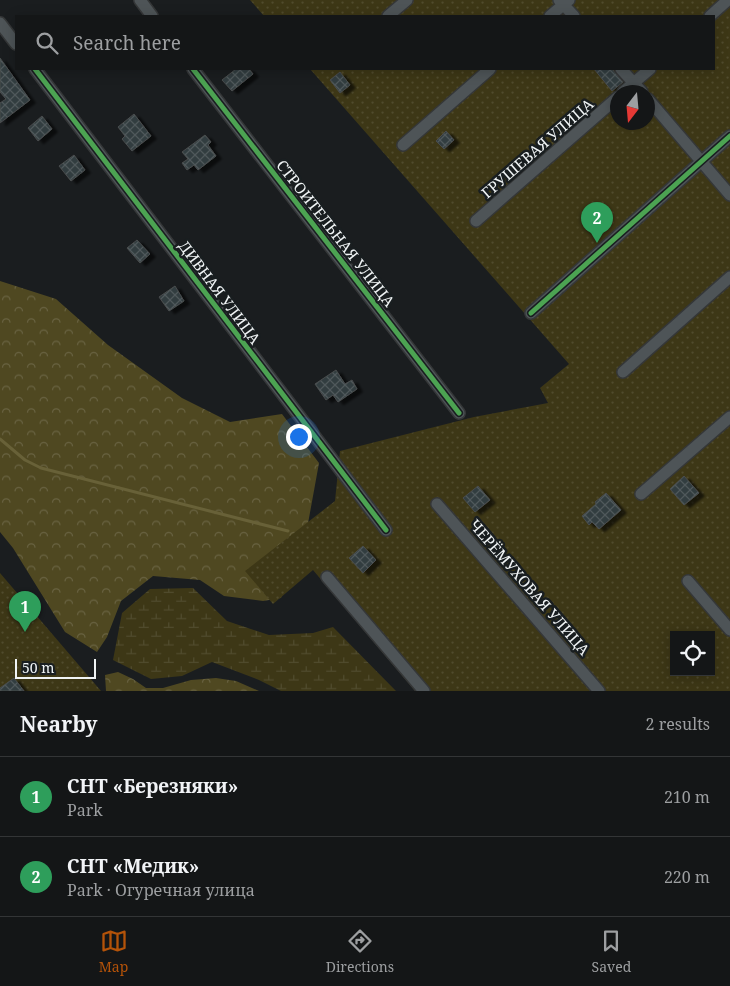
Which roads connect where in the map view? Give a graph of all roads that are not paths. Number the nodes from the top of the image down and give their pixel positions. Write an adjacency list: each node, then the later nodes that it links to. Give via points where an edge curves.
1 (140, 0): 5 (street)
2 (407, 0): 6 (street)
3 (728, 0): 9 (street)
4 (564, 2): 7 (street); 8 (street)
5 (151, 15)
6 (389, 15)
7 (551, 15)
8 (573, 15)
9 (711, 15)
10 (0, 23): 11 (street)
11 (15, 43)
12 (36, 70): 33 (street, ДИВНАЯ УЛИЦА)
13 (194, 70): 29 (street, СТРОИТЕЛЬНАЯ УЛИЦА)
14 (489, 70): 22 (street)
15 (622, 70): 17 (street)
16 (649, 70): 17 (street)
17 (634, 83): 18 (street)
18 (632, 85)
19 (610, 104): 25 (street, ГРУШЕВАЯ УЛИЦА)
20 (655, 108): 23 (street)
21 (730, 136): 23 (street)
22 (403, 145)
23 (700, 162): 24 (street); 27 (street)
24 (730, 195)
25 (476, 222)
26 (730, 277): 28 (street)
27 (531, 313)
28 (623, 372)
29 (459, 413)
30 (730, 417): 31 (street)
31 (641, 494)
32 (437, 504): 38 (street, ЧЕРЁМУХОВАЯ УЛИЦА)
33 (386, 530)
34 (327, 577): 37 (street)
35 (688, 581): 36 (street)
36 (730, 630)
37 (424, 691)
38 (599, 691)

